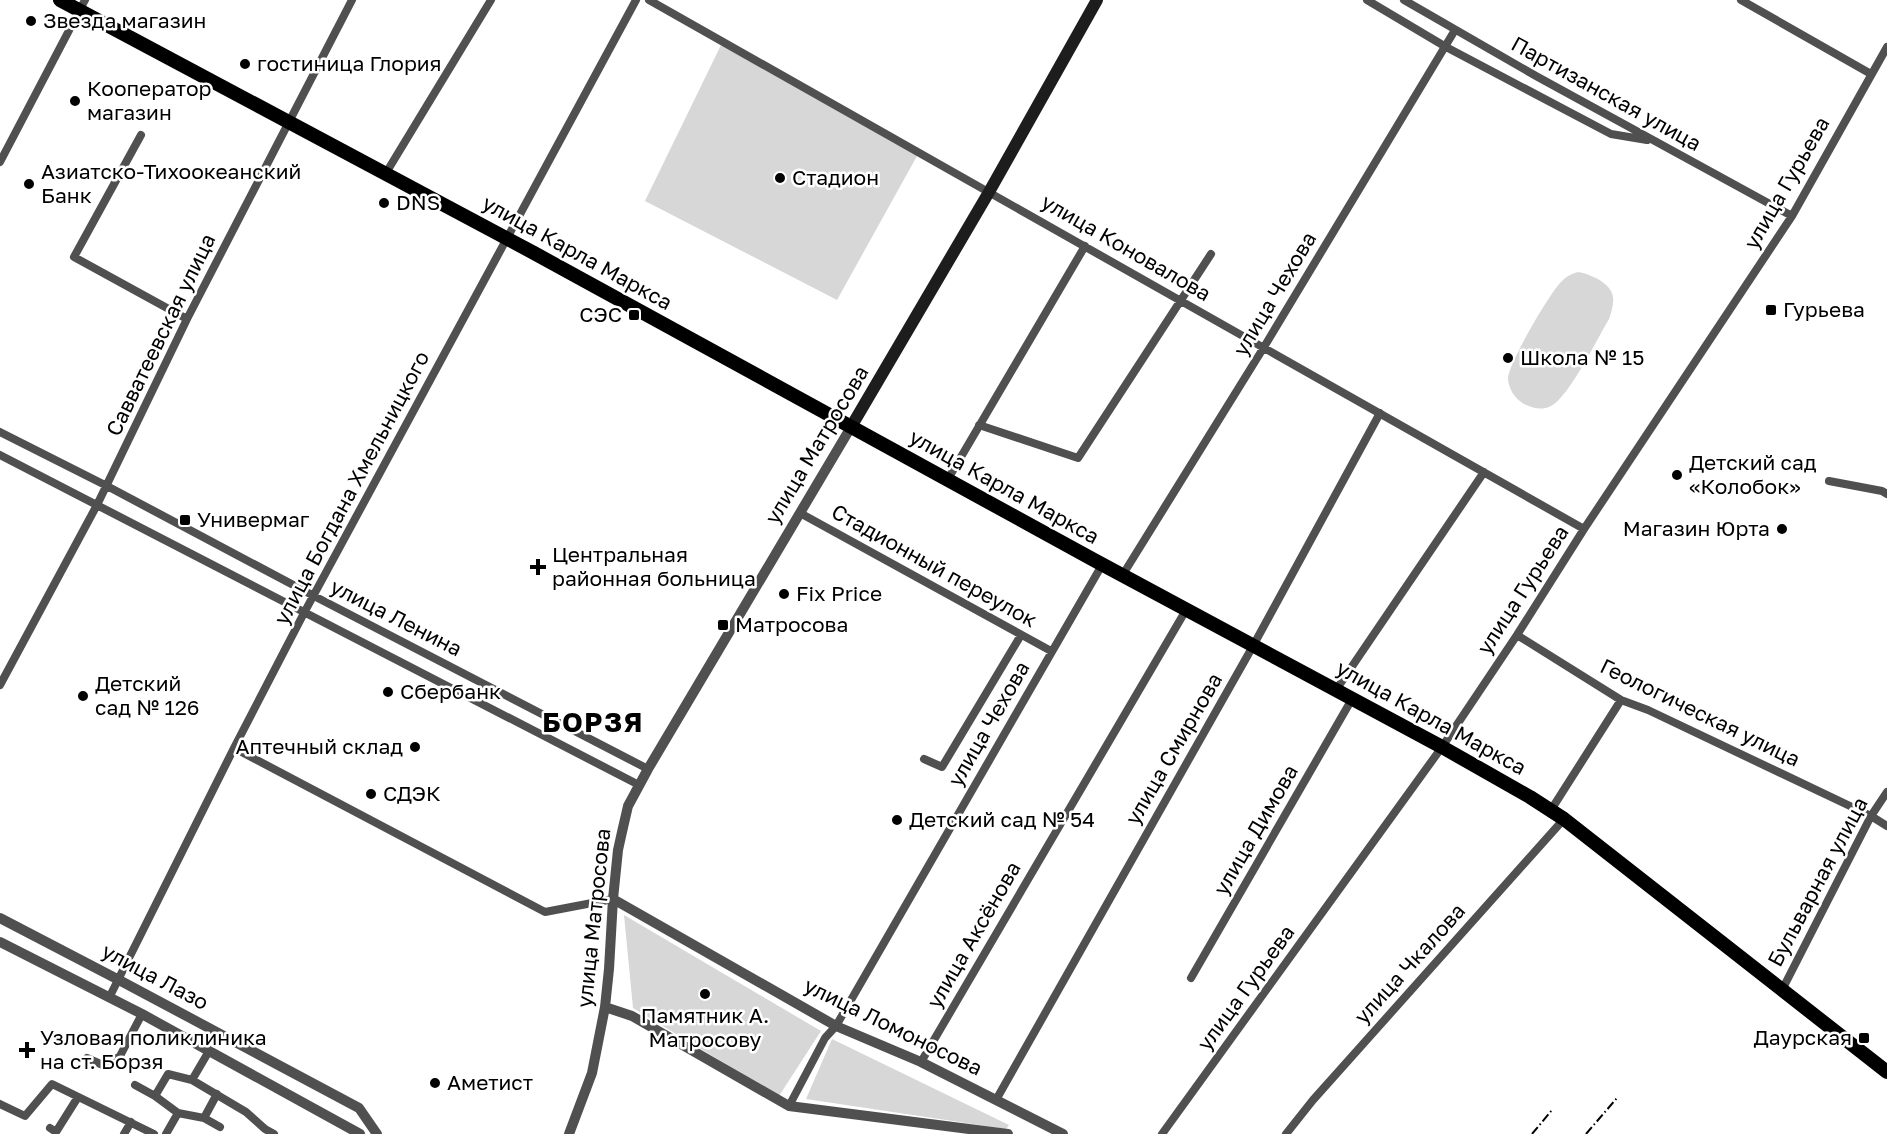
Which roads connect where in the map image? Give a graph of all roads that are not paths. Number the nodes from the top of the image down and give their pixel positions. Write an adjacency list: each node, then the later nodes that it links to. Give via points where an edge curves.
1 (60, 0): 10 (highway, улица Карла Маркса)
2 (351, 0): 15 (street, Савватеевская улица)
3 (491, 0): 19 (street)
4 (636, 0): 22 (street, улица Богдана Хмельницкого)
5 (649, 0): 20 (street, улица Коновалова)
6 (1097, 0): 20 (main road, улица Матросова)
7 (1367, 0): 12 (street)
8 (1404, 0): 11 (street, Партизанская улица)
9 (1741, 0): 14 (street)
10 (82, 5): 15 (highway, улица Карла Маркса); 18 (street)
11 (1455, 30): 12 (street, улица Чехова); 17 (street, Партизанская улица)
12 (1446, 47): 17 (street, via 1611,134); 27 (street, улица Чехова)
13 (1887, 47): 14 (street, улица Гурьева)
14 (1871, 74): 21 (street, улица Гурьева)
15 (289, 122): 19 (highway, улица Карла Маркса); 26 (street, Савватеевская улица)
16 (141, 135): 26 (street, via 74,257)
17 (1656, 142): 21 (street, Партизанская улица)
18 (0, 162)
19 (386, 173): 22 (highway, улица Карла Маркса)
20 (989, 192): 23 (street, улица Коновалова); 30 (main road, улица Матросова)
21 (1792, 216): 40 (street, улица Гурьева)
22 (507, 239): 30 (highway, улица Карла Маркса); 43 (street, улица Богдана Хмельницкого)
23 (1085, 246): 25 (street, улица Коновалова); 29 (street)
24 (1211, 254): 25 (street)
25 (1181, 301): 27 (street, улица Коновалова); 29 (street, via 1078,458)
26 (187, 319): 36 (street, Савватеевская улица)
27 (1264, 347): 28 (street, улица Коновалова); 42 (street, улица Чехова)
28 (1380, 413): 33 (street, улица Коновалова); 48 (street, улица Смирнова)
29 (979, 425): 34 (street)
30 (850, 427): 34 (highway, улица Карла Маркса); 39 (street, улица Матросова)
31 (0, 432): 36 (street, улица Ленина)
32 (0, 455): 38 (street, улица Ленина)
33 (1484, 472): 40 (street, улица Коновалова); 51 (street)
34 (948, 479): 41 (highway, улица Карла Маркса)
35 (1829, 481): 37 (street)
36 (107, 486): 38 (street, Савватеевская улица); 43 (street, улица Ленина)
37 (1887, 494)
38 (97, 505): 45 (street, улица Ленина); 50 (street, Савватеевская улица)
39 (800, 513): 46 (street, Стадионный переулок); 57 (street, улица Матросова)
40 (1584, 529): 47 (street, улица Гурьева)
41 (1102, 565): 42 (highway, улица Карла Маркса); 49 (street, улица Чехова)
42 (1122, 576): 44 (highway, улица Карла Маркса)
43 (314, 596): 45 (street, улица Богдана Хмельницкого); 57 (street, улица Ленина)
44 (1186, 610): 48 (highway, улица Карла Маркса); 76 (street, улица Аксёнова)
45 (304, 613): 55 (street, улица Богдана Хмельницкого); 58 (street, улица Ленина)
46 (1021, 634): 49 (street, Стадионный переулок); 56 (street, улица Чехова, via 942,767)
47 (1517, 635): 53 (street, Геологическая улица); 54 (street, улица Гурьева)
48 (1253, 646): 51 (highway, улица Карла Маркса); 83 (street, улица Смирнова)
49 (1051, 651): 73 (street, улица Чехова)
50 (0, 685)
51 (1336, 690): 52 (highway, улица Карла Маркса)
52 (1352, 699): 54 (highway, улица Карла Маркса); 67 (street, улица Димова)
53 (1621, 700): 60 (street); 61 (street, Геологическая улица)
54 (1442, 747): 60 (highway, улица Карла Маркса); 101 (street, улица Гурьева)
55 (234, 748): 64 (street, via 544,912); 68 (street, улица Богдана Хмельницкого)
56 (924, 759)
57 (648, 769): 58 (street, улица Матросова)
58 (639, 785): 64 (street, улица Матросова, via 628,806 622,832)
59 (1887, 792): 61 (street, Бульварная улица)
60 (1551, 810): 62 (highway, улица Карла Маркса)
61 (1871, 816): 63 (street, Геологическая улица); 69 (street, Бульварная улица)
62 (1564, 819): 69 (highway, улица Карла Маркса); 102 (street, улица Чкалова)
63 (1887, 826)
64 (613, 899): 71 (street, улица Матросова); 73 (street, улица Ломоносова)
65 (0, 918): 68 (street, улица Лазо)
66 (0, 942): 70 (street)
67 (1191, 978)
68 (119, 980): 70 (street, улица Богдана Хмельницкого); 97 (street, улица Лазо, via 358,1108)
69 (1782, 990): 77 (highway, улица Карла Маркса)
70 (109, 998): 72 (street)
71 (604, 1007): 85 (street, via 632,1016); 98 (street, улица Матросова, via 592,1073)
72 (142, 1014): 74 (street); 75 (street, via 120,1056 105,1066)
73 (836, 1026): 76 (street, улица Ломоносова); 85 (street, улица Чехова, via 825,1038)
74 (209, 1051): 78 (street); 96 (street)
75 (87, 1058)
76 (921, 1062): 83 (street, улица Ломоносова)
77 (1887, 1072)
78 (192, 1080): 80 (street); 81 (street, via 168,1074)
79 (135, 1085): 81 (street)
80 (217, 1094): 87 (street); 91 (street, via 246,1112)
81 (155, 1096): 86 (street)
82 (78, 1097): 84 (street, via 52,1084 25,1116); 88 (street); 90 (street)
83 (996, 1100): 100 (street, улица Ломоносова)
84 (0, 1104)
85 (789, 1106): 99 (street)
86 (178, 1113): 87 (street); 94 (street)
87 (204, 1118): 89 (street)
88 (131, 1122): 92 (street); 93 (street)
89 (220, 1127)
90 (55, 1131)
91 (264, 1132): 95 (street)
92 (124, 1134)
93 (154, 1134)
94 (166, 1134)
95 (274, 1134)
96 (360, 1134)
97 (377, 1134)
98 (569, 1134)
99 (1008, 1134)
100 (1064, 1134)
101 (1162, 1134)
102 (1286, 1134)

